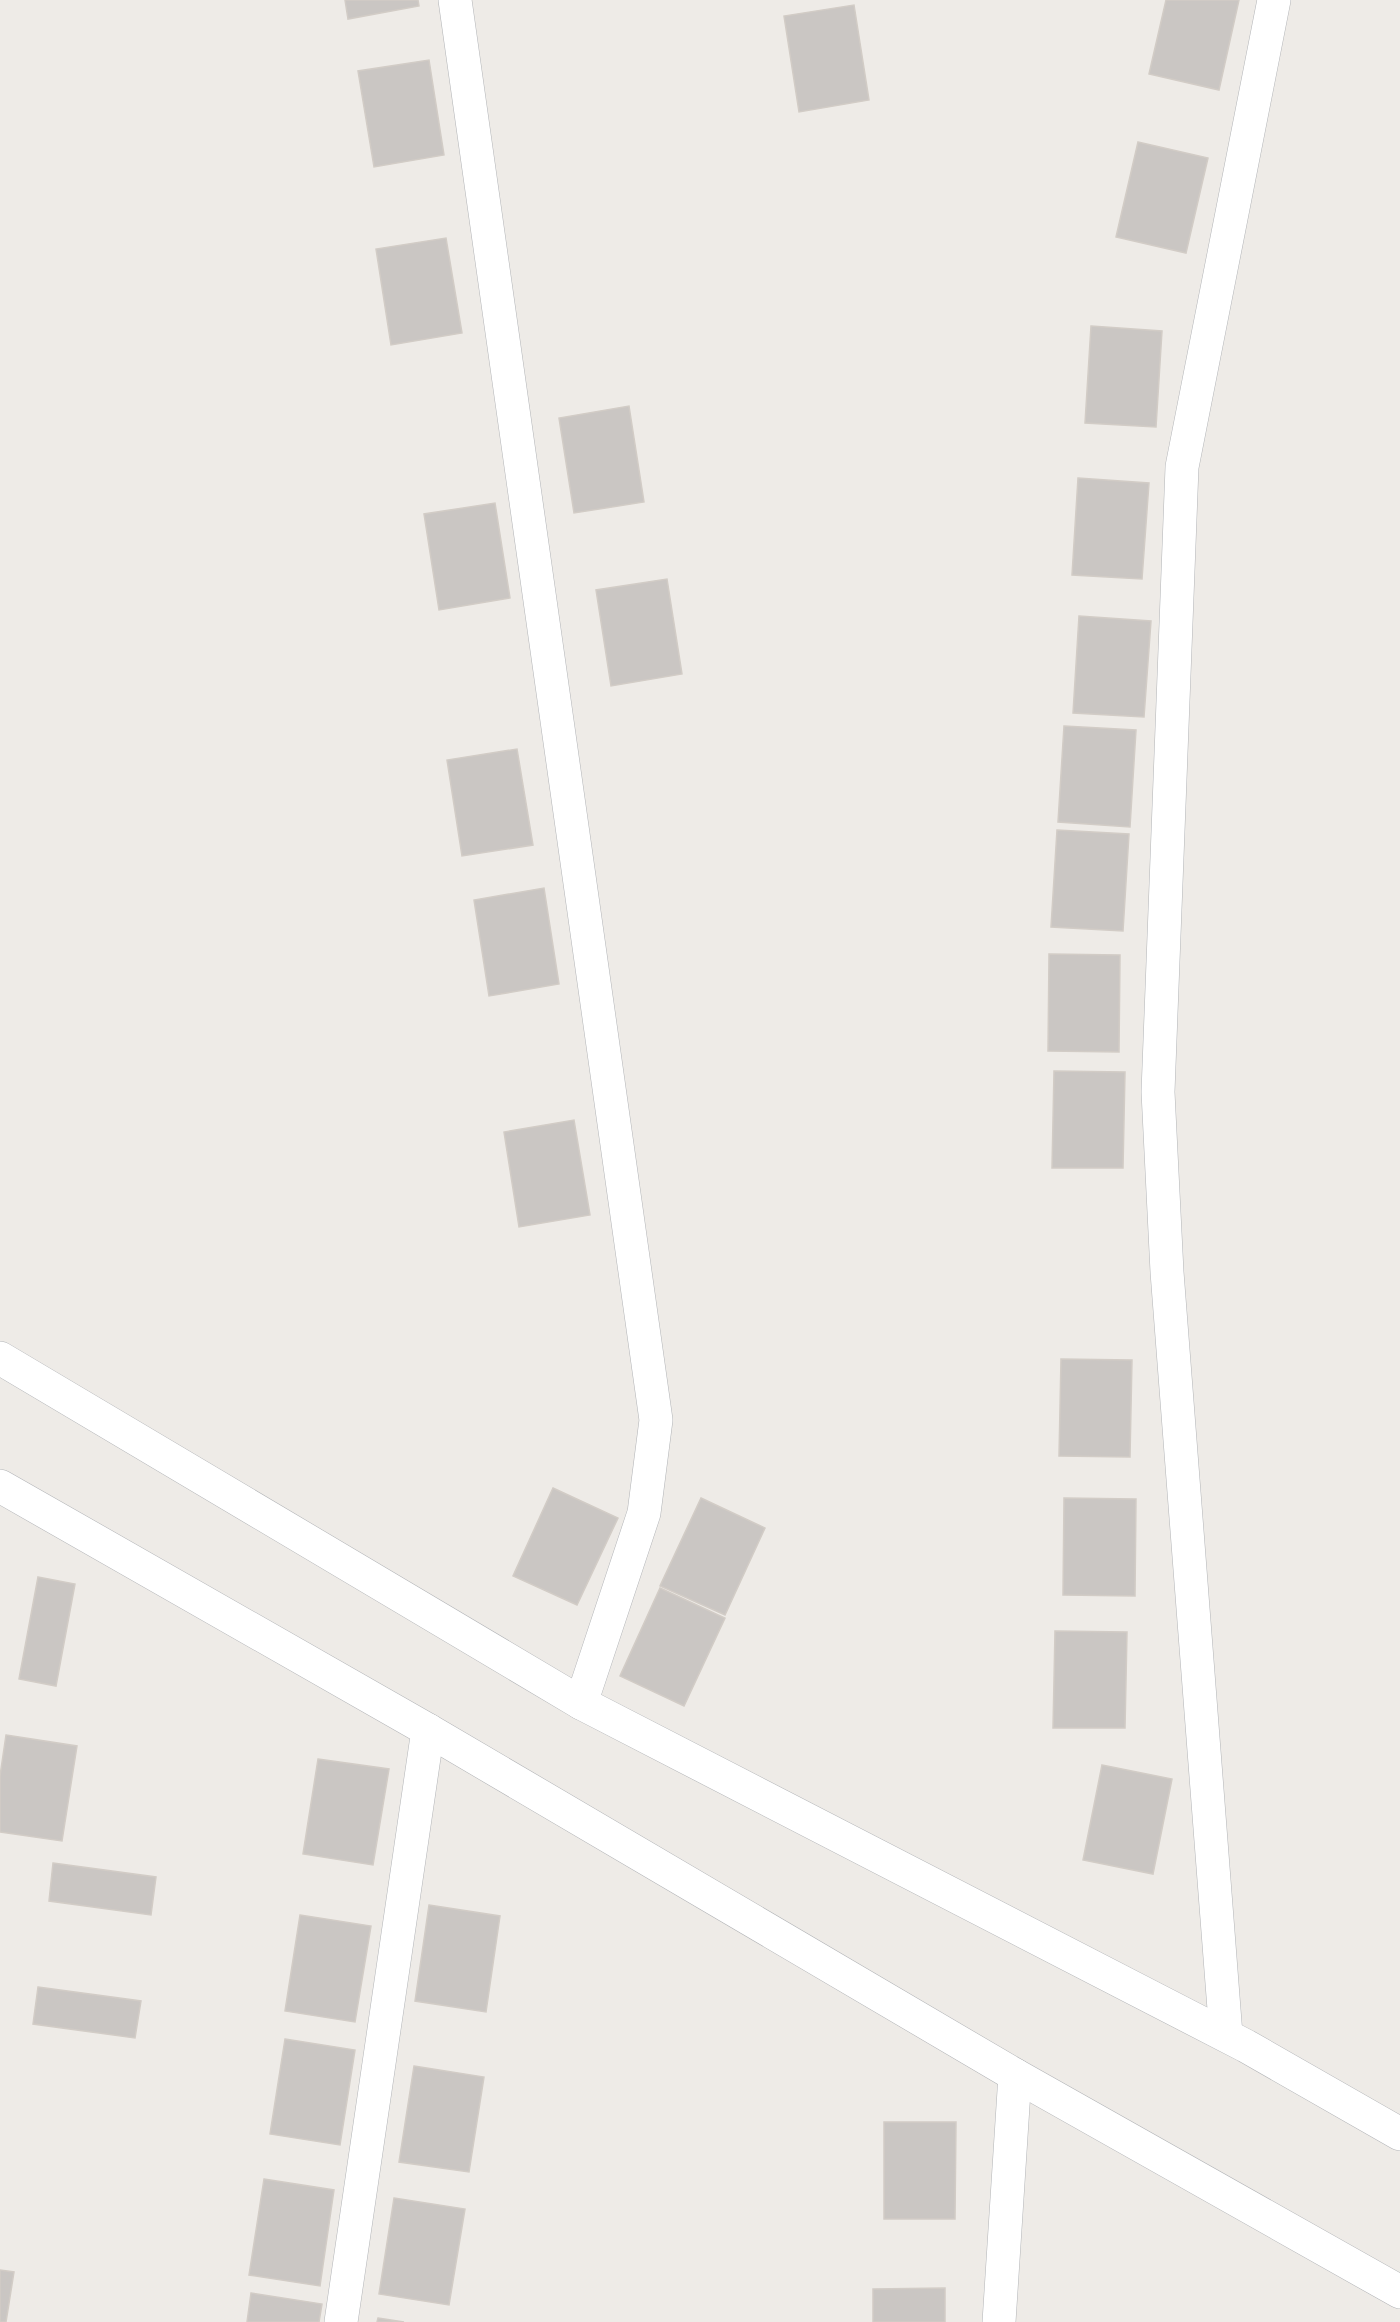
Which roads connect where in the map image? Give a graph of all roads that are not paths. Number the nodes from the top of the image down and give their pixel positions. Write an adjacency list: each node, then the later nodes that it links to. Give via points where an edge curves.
1 (455, 0): 5 (street, via 656,1420 644,1513)
2 (1274, 0): 7 (street, via 1182,467 1158,1092 1167,1272)
3 (0, 1358): 5 (street)
4 (0, 1486): 6 (street)
5 (581, 1703): 7 (street)
6 (428, 1730): 8 (street); 11 (street)
7 (1226, 2036): 9 (street)
8 (1015, 2075): 10 (street); 12 (street)
9 (1400, 2134)
10 (1400, 2292)
11 (341, 2322)
12 (999, 2322)

